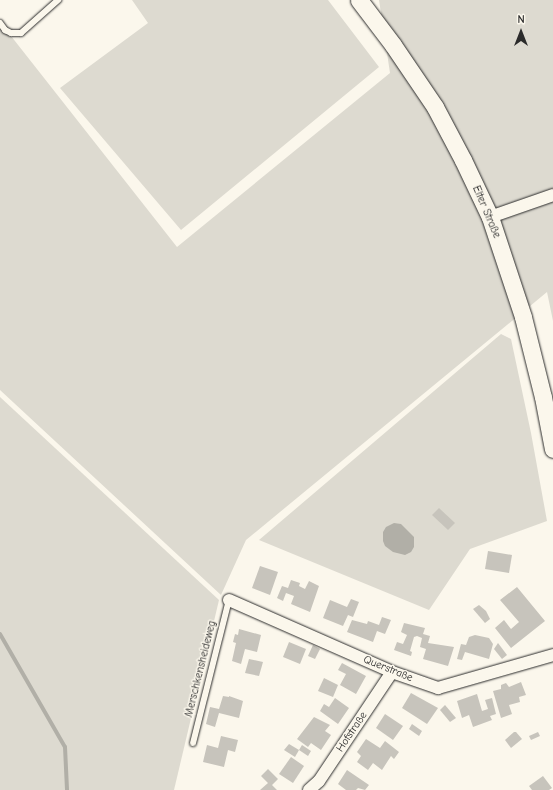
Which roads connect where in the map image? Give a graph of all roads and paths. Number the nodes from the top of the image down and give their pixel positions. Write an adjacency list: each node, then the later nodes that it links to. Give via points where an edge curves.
1 (58, 0): 3 (lane, via 21,33 11,33)
2 (359, 0): 5 (main road, Elter Straße, via 394,45 435,107)
3 (0, 23)
4 (553, 195): 5 (street)
5 (490, 217): 6 (main road, Elter Straße, via 523,317)
6 (553, 449)
7 (229, 600): 9 (street, Querstraße); 10 (lane, Merschkensheideweg)
8 (553, 655): 9 (street, Querstraße, via 438,688)
9 (392, 672): 11 (street, Hofstraße, via 319,781)
10 (193, 743)
11 (309, 790)

